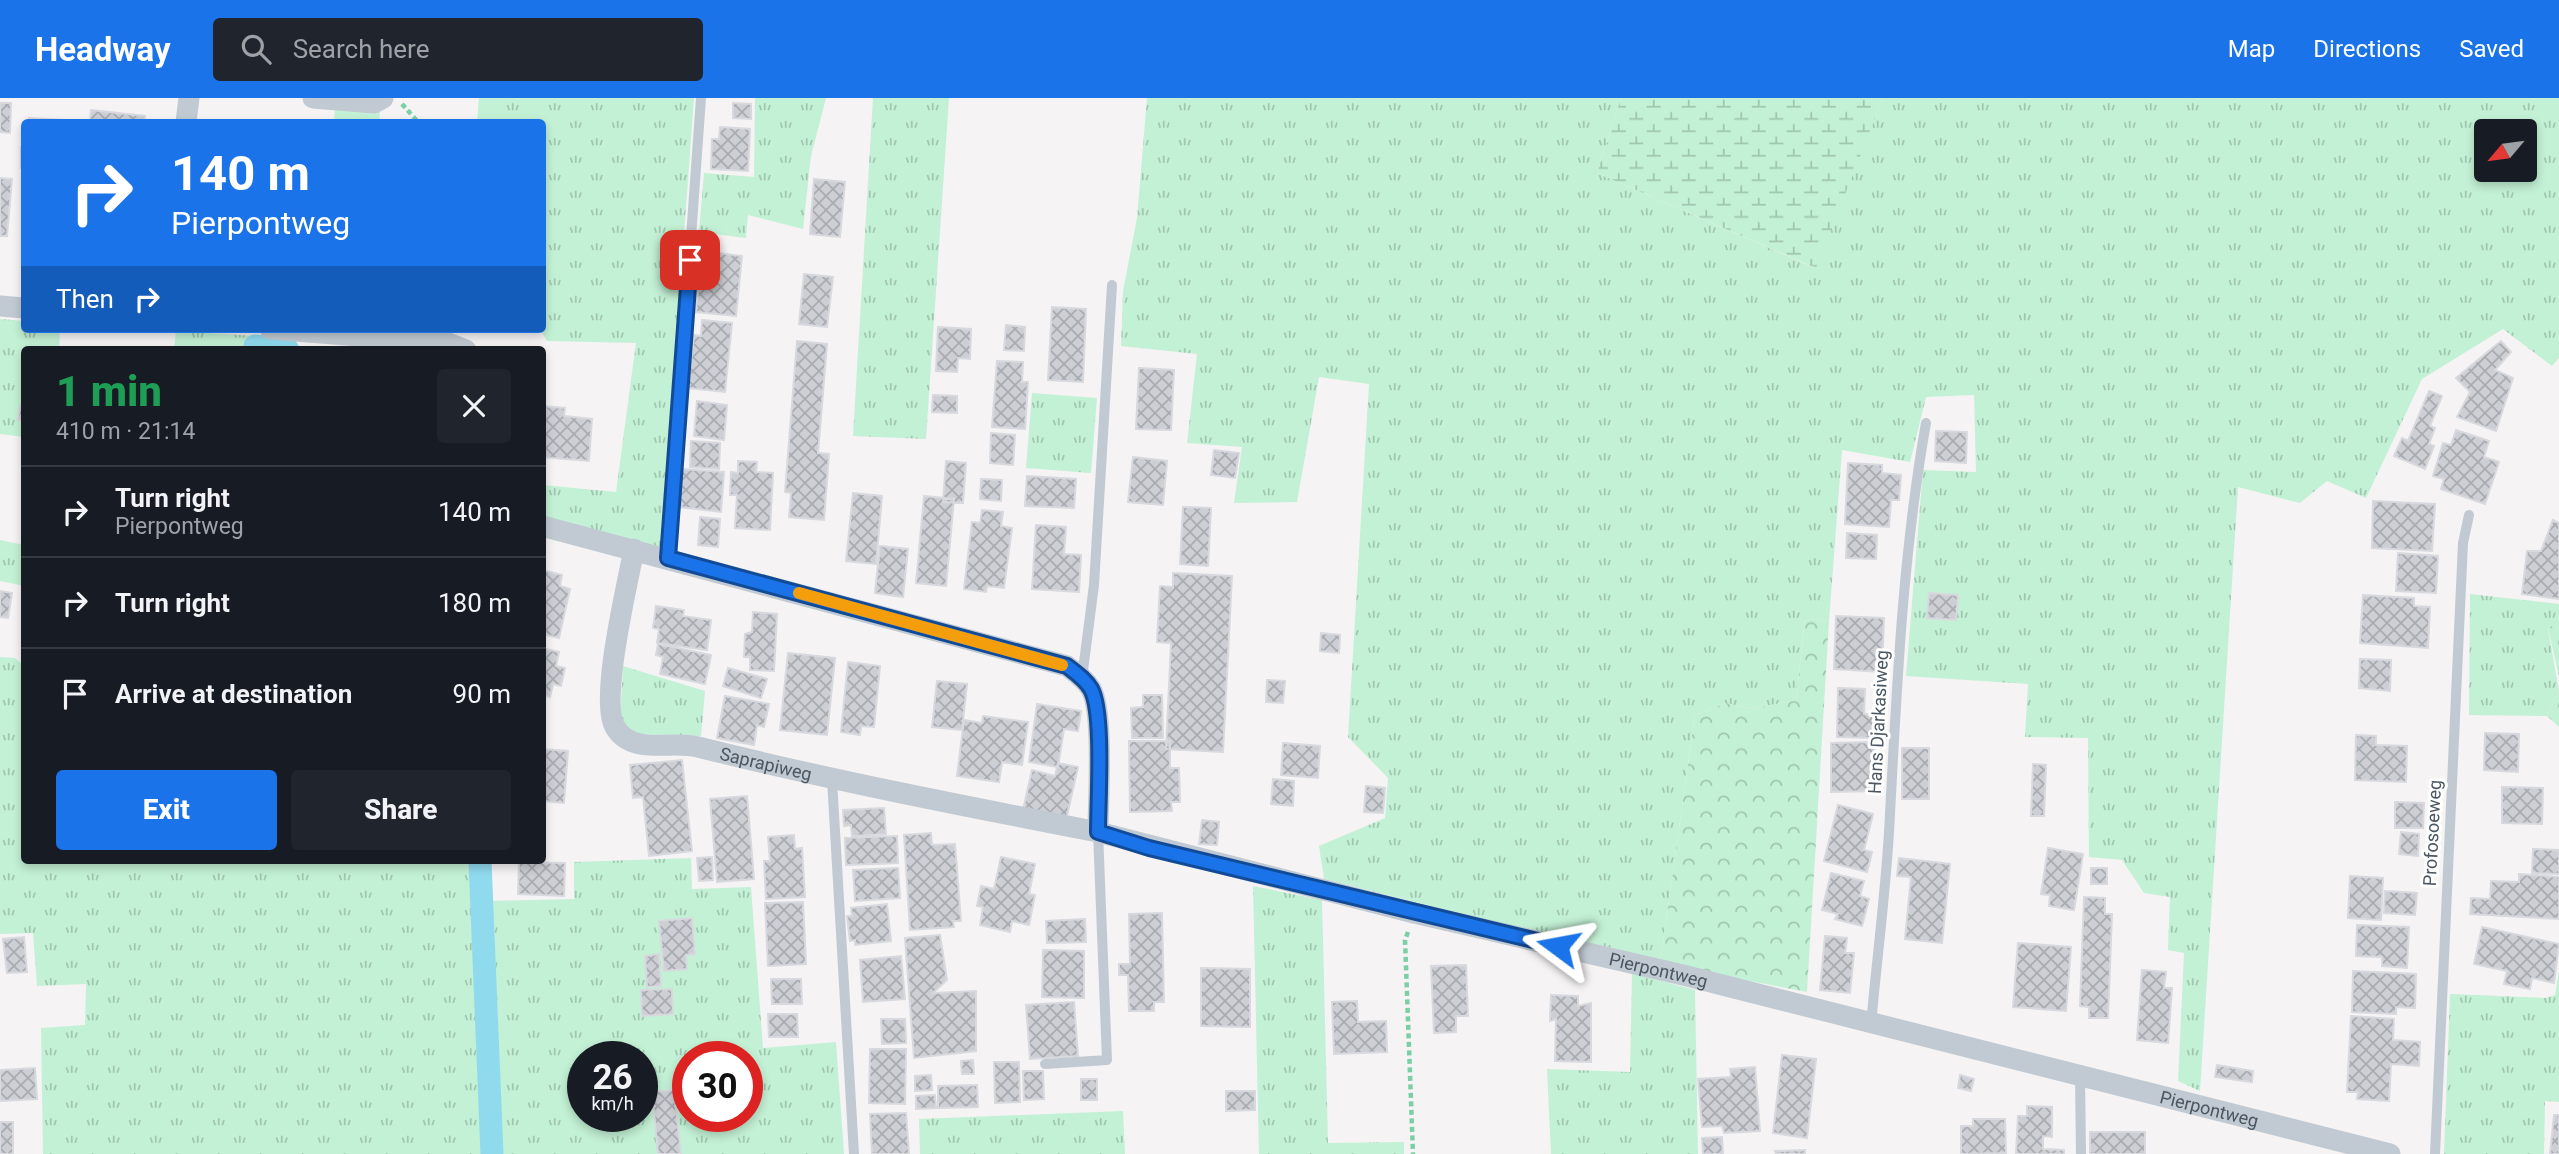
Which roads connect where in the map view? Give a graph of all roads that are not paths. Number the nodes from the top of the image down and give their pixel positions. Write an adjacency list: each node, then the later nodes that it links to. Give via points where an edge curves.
1 (189, 98): 5 (street)
2 (313, 98): 3 (street, via 374,103)
3 (383, 98)
4 (701, 98): 15 (lane)
5 (186, 119)
6 (1112, 285): 16 (lane, via 1094,585)
7 (0, 306): 8 (street)
8 (21, 308)
9 (325, 333): 10 (street)
10 (457, 346)
11 (1926, 423): 19 (lane, Hans Djarkasiweg, via 1895,688 1890,816)
12 (2469, 514): 25 (lane, Profosoeweg, via 2463,543)
13 (546, 527): 14 (street)
14 (634, 549): 15 (street); 17 (street, Saprapiweg, via 611,695 612,722 621,735 636,743 685,743)
15 (668, 558): 16 (street, via 1067,666)
16 (1082, 678): 18 (street, via 1092,691 1097,713)
17 (832, 780): 18 (street, Saprapiweg); 22 (lane)
18 (1098, 832): 19 (street, Pierpontweg); 20 (lane, via 1107,1060)
19 (1871, 1025): 21 (street, Pierpontweg)
20 (1045, 1064)
21 (2080, 1076): 23 (lane); 24 (street, Pierpontweg)
22 (853, 1154)
23 (2081, 1154)
24 (2390, 1154)
25 (2435, 1154)

